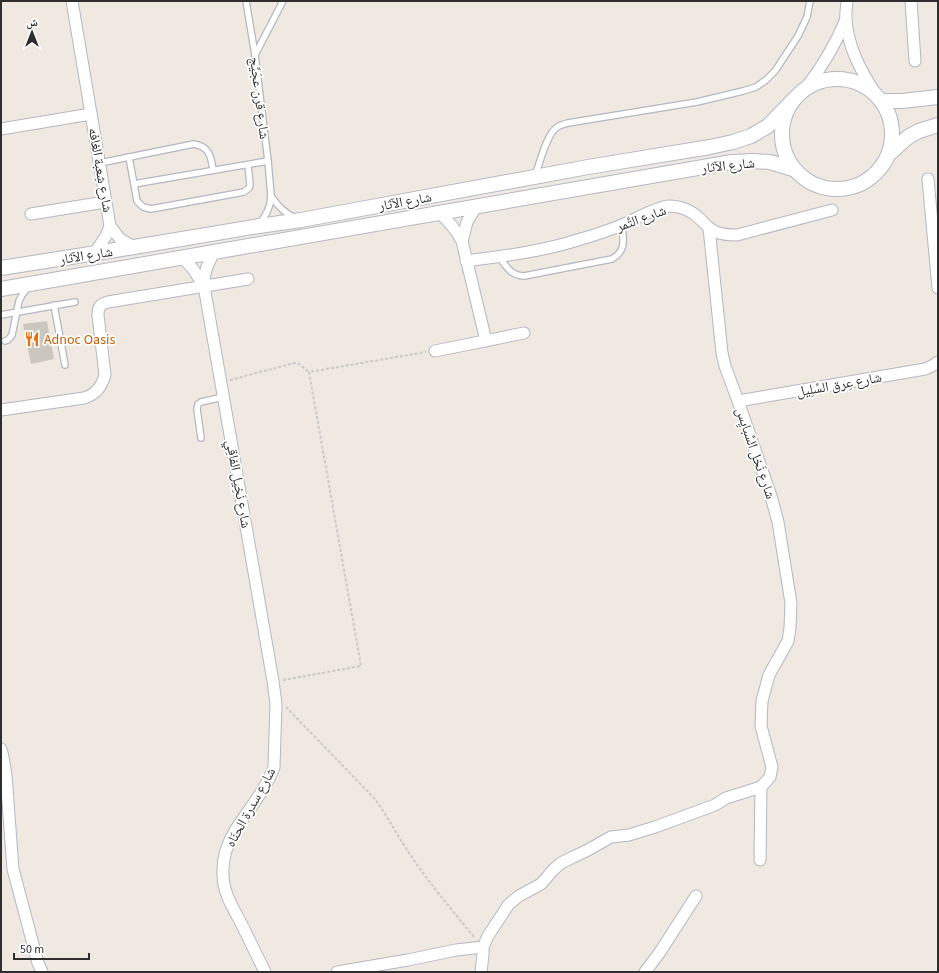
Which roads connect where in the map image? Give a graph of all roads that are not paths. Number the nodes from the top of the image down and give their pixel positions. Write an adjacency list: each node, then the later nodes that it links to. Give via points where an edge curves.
1 (72, 1): 16 (street, شارع شِعبة الغافه)
2 (246, 1): 10 (lane, شارع قرن عجَيِّج)
3 (277, 1): 8 (lane)
4 (283, 1): 8 (lane)
5 (810, 1): 26 (lane, via 807,17 798,36 775,71 756,87 697,102 568,123 556,128 551,134)
6 (847, 1): 9 (street)
7 (911, 1): 11 (street)
8 (278, 10): 10 (lane)
9 (846, 19): 12 (street, via 829,56); 14 (street, via 856,60)
10 (255, 55): 21 (lane, شارع قرن عجَيِّج)
11 (915, 61)
12 (806, 89): 14 (street, via 819,82 835,79 864,86); 15 (street)
13 (938, 97): 14 (street, via 902,101)
14 (879, 98): 19 (street, via 892,126)
15 (794, 99): 24 (street, via 786,112 782,126 782,141); 26 (street, شارع الآثار, via 768,126 751,136 733,142)
16 (91, 114): 18 (street, شارع شِعبة الغافه); 22 (street, شارع شِعبة الغافه)
17 (938, 125): 19 (street, via 908,137)
18 (1, 130)
19 (888, 154): 24 (street, via 882,167 872,177 859,185 845,189 817,186)
20 (129, 157): 22 (lane); 25 (lane, via 194,144 204,147 211,155); 28 (lane)
21 (268, 161): 23 (lane); 29 (lane, شارع قرن عجَيِّج)
22 (100, 163): 30 (street, شارع شِعبة الغافه)
23 (248, 164): 25 (lane); 28 (lane, via 250,185 247,191 155,209 146,209 139,204)
24 (793, 169): 31 (street, شارع الآثار, via 770,162 732,162)
25 (213, 170): 28 (lane)
26 (535, 177): 35 (street, شارع الآثار)
27 (928, 179): 51 (street)
28 (134, 184)
29 (271, 195): 35 (lane, via 283,211); 38 (lane, شارع قرن عجَيِّج, via 267,212)
30 (106, 202): 34 (street); 37 (street, شارع شِعبة الغافه)
31 (476, 207): 33 (street, شارع الآثار); 40 (street, via 467,222)
32 (832, 210): 39 (street, شارع التَّمر, via 737,235 717,233)
33 (439, 213): 40 (street, via 456,230); 42 (street, شارع الآثار)
34 (31, 214)
35 (301, 220): 38 (street, شارع الآثار)
36 (622, 224): 39 (street, شارع التَّمر, via 668,206 690,211); 44 (street, شارع التَّمر, via 559,246); 44 (lane, via 622,248 612,259 518,276 509,270)
37 (110, 226): 41 (street, شارع شِعبة الغافه, via 120,239); 43 (street, شارع شِعبة الغافه)
38 (259, 226): 41 (street, شارع الآثار)
39 (709, 228): 64 (street, شارع نَخل السِّبايِس, via 722,353)
40 (462, 241): 46 (street)
41 (134, 247): 43 (street, شارع الآثار)
42 (214, 252): 45 (street, شارع الآثار); 50 (street, شارع نَخِيل الفاقِي, via 206,266)
43 (94, 254): 47 (street, شارع الآثار)
44 (499, 257): 46 (street, شارع التَّمر)
45 (183, 258): 49 (street, شارع الآثار); 50 (street, شارع نَخِيل الفاقِي)
46 (466, 261): 59 (street)
47 (1, 268)
48 (248, 279): 50 (street)
49 (32, 283): 52 (street, شارع الآثار); 55 (lane, via 22,295)
50 (204, 286): 63 (street, شارع نَخِيل الفاقِي); 65 (street, via 103,304 98,310 105,375 98,390 84,398)
51 (938, 288)
52 (1, 289)
53 (75, 302): 54 (lane)
54 (54, 305): 55 (lane); 62 (lane)
55 (16, 312): 56 (lane); 58 (lane, via 12,335)
56 (1, 315)
57 (524, 333): 59 (street)
58 (5, 341)
59 (486, 341): 60 (street)
60 (435, 351)
61 (938, 362): 64 (street, شارع عِرق السِّلِيل, via 926,369)
62 (65, 365)
63 (224, 397): 66 (lane, via 198,404); 67 (street, شارع نَخِيل الفاقِي)
64 (738, 401): 69 (street, شارع نَخل السِّبايِس, via 778,522 791,604 788,641 769,675 762,701 761,726 772,767 770,777)
65 (1, 410)
66 (201, 438)
67 (274, 681): 74 (street, شارع سدرة الحنّاه, via 274,767 235,830 224,859 223,875 230,902)
68 (1, 749): 73 (street, via 6,775 13,869)
69 (761, 787): 70 (street); 72 (street, via 726,798 715,805 655,827 629,835 611,837 573,856 553,870 541,884 510,904)
70 (760, 860)
71 (696, 896): 77 (street)
72 (483, 947): 75 (street); 76 (street)
73 (42, 972)
74 (265, 972)
75 (337, 972)
76 (481, 972)
77 (645, 972)

